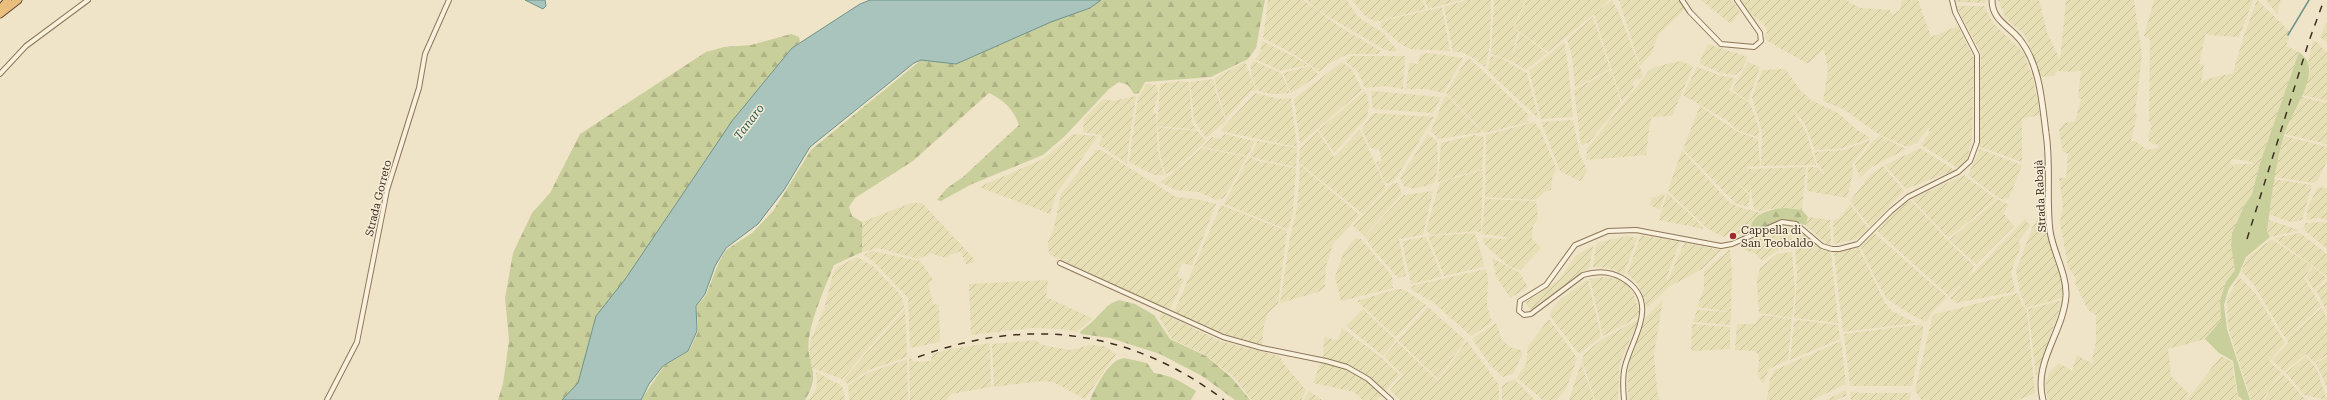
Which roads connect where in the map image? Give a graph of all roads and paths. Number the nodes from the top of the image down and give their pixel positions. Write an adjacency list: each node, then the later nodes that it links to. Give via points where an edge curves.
1 (8, 0): 9 (highway)
2 (18, 0): 10 (highway)
3 (88, 0): 11 (street, via 26,46)
4 (449, 0): 13 (street, Strada Gorreto, via 425,54 419,88 387,190 357,342)
5 (1682, 0): 6 (street, via 1720,44 1754,47 1761,41 1760,34)
6 (1737, 0)
7 (1952, 0): 15 (street, via 1955,12 1977,55 1977,142 1970,161 1958,172 1908,197 1891,210 1858,244 1832,249 1822,246 1796,224 1782,222 1732,244 1721,246 1636,230 1608,231 1575,245 1546,285 1520,301 1519,311 1531,314 1583,275 1592,272 1618,276 1632,287 1640,300 1643,315 1638,336 1625,366)
8 (1992, 0): 16 (street, Strada Rabajà, via 1997,19 2021,40 2035,67 2046,135 2050,231 2066,294 2063,318 2042,367 2040,388)
9 (0, 9)
10 (0, 14)
11 (0, 74)
12 (1060, 263): 14 (street, via 1223,337 1347,367 1368,379)
13 (327, 400)
14 (1391, 400)
15 (1624, 400)
16 (2043, 400)

